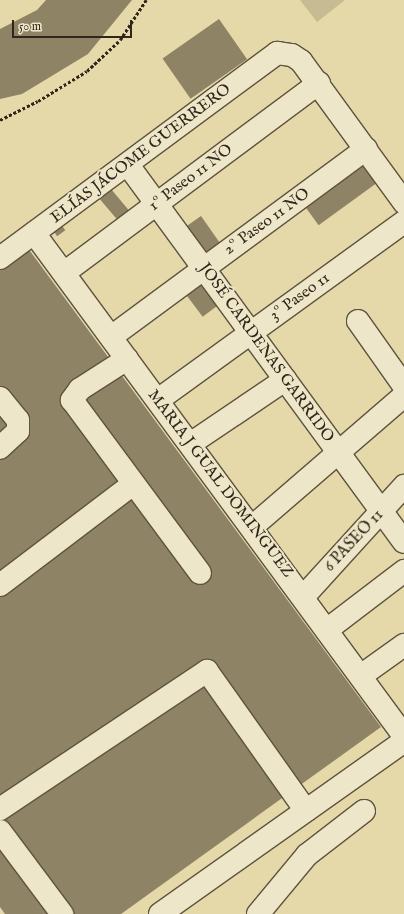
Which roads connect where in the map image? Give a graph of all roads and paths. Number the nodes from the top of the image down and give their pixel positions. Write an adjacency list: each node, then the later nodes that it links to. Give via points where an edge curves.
1 (146, 0): 3 (path, via 120,40 86,71 38,101)
2 (318, 83): 4 (street); 5 (street, ELÍAS JÁCOME GUERRERO, via 301,62 283,53 270,57); 7 (street, 1º Paseo 11 NO)
3 (0, 120)
4 (366, 149): 6 (street); 11 (street, 2º Paseo 11 NO)
5 (128, 165): 7 (street, JOSÉ CARDENAS GARRIDO); 9 (street, ELÍAS JÁCOME GUERRERO)
6 (404, 202)
7 (157, 203): 11 (street, JOSÉ CARDENAS GARRIDO); 12 (street, 1º Paseo 11 NO)
8 (404, 222): 14 (street, 3º Paseo 11)
9 (34, 233): 10 (street, ELÍAS JÁCOME GUERRERO); 12 (street, MARIA J GUAL DOMINGUEZ)
10 (0, 258)
11 (204, 268): 14 (street, JOSÉ CARDENAS GARRIDO); 15 (street, 2º Paseo 11 NO)
12 (64, 273): 15 (street, MARIA J GUAL DOMINGUEZ)
13 (358, 321): 18 (street)
14 (251, 333): 17 (street, JOSÉ CARDENAS GARRIDO); 21 (street, 3º Paseo 11)
15 (111, 337): 16 (street, MARIA J GUAL DOMINGUEZ)
16 (127, 359): 21 (street, MARIA J GUAL DOMINGUEZ); 25 (street, via 80,390 72,400)
17 (285, 380): 22 (street); 24 (street, JOSÉ CARDENAS GARRIDO)
18 (404, 386)
19 (404, 396): 24 (street)
20 (0, 398): 23 (street, via 18,420 18,431)
21 (158, 400): 22 (street, MARIA J GUAL DOMINGUEZ)
22 (190, 444): 28 (street, MARIA J GUAL DOMINGUEZ)
23 (0, 448)
24 (339, 453): 27 (street, JOSÉ CARDENAS GARRIDO); 28 (street)
25 (133, 484): 31 (street); 32 (street)
26 (404, 486): 27 (street, 6 PASEO 11)
27 (382, 511): 29 (street, JOSÉ CARDENAS GARRIDO); 33 (street, 6 PASEO 11)
28 (252, 527): 33 (street, MARIA J GUAL DOMINGUEZ)
29 (404, 542)
30 (404, 571): 34 (street)
31 (200, 573)
32 (0, 585)
33 (304, 596): 34 (street, MARIA J GUAL DOMINGUEZ)
34 (328, 629): 36 (street, MARIA J GUAL DOMINGUEZ)
35 (404, 645): 36 (street)
36 (362, 675): 37 (street, MARIA J GUAL DOMINGUEZ)
37 (404, 736)
38 (404, 741): 40 (street)
39 (0, 809): 40 (street, via 207,671)
40 (306, 810): 44 (street)
41 (364, 811): 45 (street, via 307,855)
42 (0, 831): 43 (street)
43 (62, 914)
44 (160, 914)
45 (258, 914)

